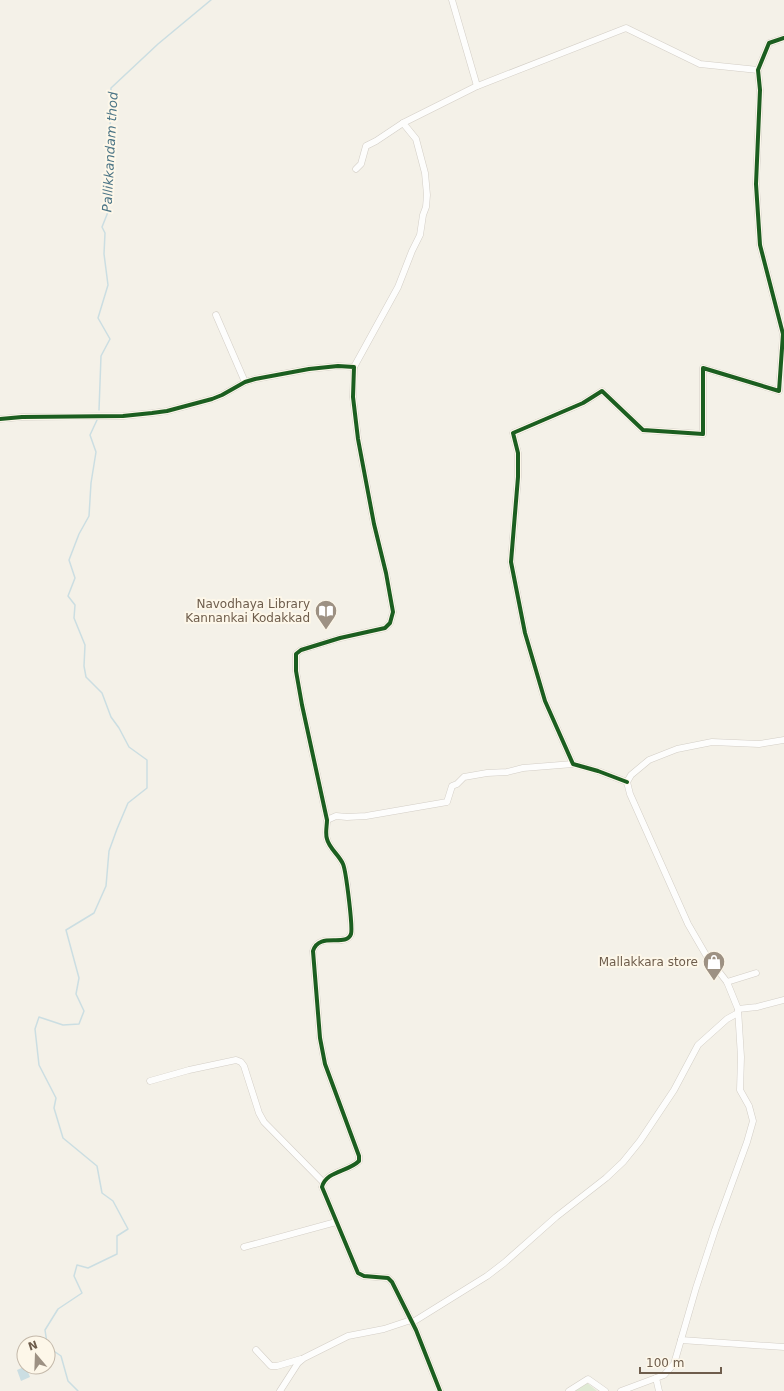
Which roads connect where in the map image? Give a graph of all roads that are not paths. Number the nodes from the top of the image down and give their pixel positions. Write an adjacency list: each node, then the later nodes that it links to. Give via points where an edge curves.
1 (452, 0): 4 (street)
2 (784, 38): 3 (street, via 770,43)
3 (758, 70): 4 (street, via 700,64 626,28); 12 (street, via 760,90 756,184 760,245 783,334 779,391 703,368 703,434 644,430 602,391 583,403 513,433 518,453 518,477 511,562 525,633 545,701)
4 (477, 86): 5 (street)
5 (403, 124): 6 (street, via 366,146 361,164); 8 (street, via 416,139 425,173 426,207 420,235 398,286)
6 (356, 169)
7 (216, 315): 9 (street)
8 (354, 367): 9 (street, via 309,369); 14 (street, via 353,397 358,439 393,612 390,623 385,628 340,638 301,650 296,654 302,705)
9 (245, 382): 10 (street, via 212,399 167,411 122,416)
10 (0, 419)
11 (784, 740): 13 (street, via 758,744 712,742 677,750 649,760 631,775)
12 (573, 764): 13 (street); 14 (street, via 522,768 464,777 452,786 447,802 366,816 336,816)
13 (627, 782): 16 (street, via 688,924 706,955)
14 (327, 820): 20 (street, via 327,838 343,864 352,929 348,938 324,941 318,944 313,952 320,1038 330,1080 359,1161)
15 (756, 973): 16 (street)
16 (727, 982): 18 (street)
17 (784, 1000): 18 (street)
18 (738, 1011): 23 (street, via 698,1045 674,1090 623,1162 487,1276); 24 (street, via 740,1090 753,1120 696,1288)
19 (150, 1081): 20 (street, via 224,1062 241,1062 264,1122)
20 (323, 1182): 21 (street, via 322,1187)
21 (336, 1222): 22 (street); 23 (street, via 358,1273 388,1278)
22 (244, 1247)
23 (412, 1321): 27 (street, via 348,1336); 30 (street)
24 (682, 1340): 25 (street); 28 (street, via 674,1364 664,1375)
25 (784, 1347)
26 (256, 1350): 27 (street, via 271,1366)
27 (304, 1358): 29 (street)
28 (656, 1378): 33 (street); 34 (street)
29 (280, 1391)
30 (440, 1391)
31 (569, 1391): 32 (street, via 588,1379)
32 (605, 1391)
33 (621, 1391)
34 (659, 1391)

